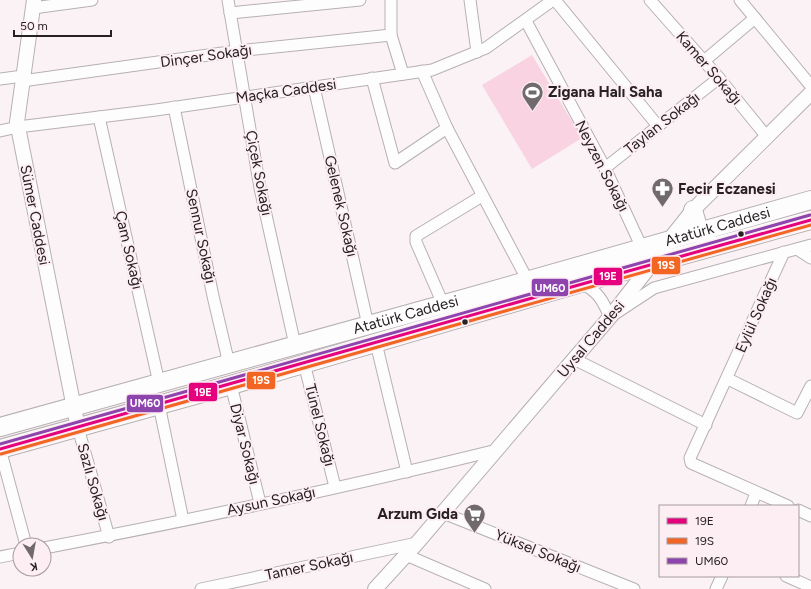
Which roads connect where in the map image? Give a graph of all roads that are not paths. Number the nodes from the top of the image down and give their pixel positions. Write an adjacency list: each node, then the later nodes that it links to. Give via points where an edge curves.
1 (92, 0): 9 (street)
2 (228, 0): 10 (street, Çiçek Sokağı)
3 (360, 0): 10 (street)
4 (391, 0): 13 (street)
5 (470, 0): 15 (street)
6 (554, 0): 12 (street, Maçka Caddesi); 29 (street)
7 (650, 0): 16 (street, Kamer Sokağı)
8 (740, 0): 11 (street)
9 (34, 4): 22 (street, Sümer Caddesi)
10 (230, 13): 14 (street, Çiçek Sokağı)
11 (755, 18): 16 (street); 23 (street)
12 (526, 20): 15 (street, Maçka Caddesi); 34 (street, Neyzen Sokağı)
13 (391, 35): 14 (street, Dinçer Sokağı); 18 (street)
14 (237, 51): 22 (street, Dinçer Sokağı); 26 (street, Çiçek Sokağı)
15 (477, 52): 17 (street, Maçka Caddesi, via 437,68)
16 (704, 61): 20 (street, Kamer Sokağı)
17 (422, 71): 18 (street, Maçka Caddesi); 31 (street)
18 (402, 74): 19 (street, Maçka Caddesi)
19 (372, 78): 24 (street, Maçka Caddesi); 31 (street, via 395,163)
20 (719, 78): 29 (street, Taylan Sokağı); 33 (street, Kamer Sokağı)
21 (0, 79): 22 (street, Dinçer Sokağı)
22 (23, 79): 30 (street, Sümer Caddesi)
23 (811, 86)
24 (314, 87): 26 (street, Maçka Caddesi); 52 (street, Gelenek Sokağı)
25 (811, 93): 33 (street, Uysal Caddesi)
26 (244, 97): 27 (street, Maçka Caddesi); 54 (street, Çiçek Sokağı, via 260,188)
27 (174, 107): 28 (street, Maçka Caddesi); 57 (street, Sennur Sokağı)
28 (99, 117): 30 (street, Maçka Caddesi); 59 (street, Çam Sokağı)
29 (658, 126): 34 (street, Taylan Sokağı)
30 (18, 127): 32 (street, Maçka Caddesi); 63 (street, Sümer Caddesi)
31 (447, 128): 35 (street)
32 (0, 131)
33 (767, 137): 37 (street, Uysal Caddesi)
34 (605, 168): 43 (street, Neyzen Sokağı)
35 (482, 196): 48 (street); 50 (street, via 416,236 416,242)
36 (811, 200): 39 (main road, Atatürk Caddesi)
37 (693, 210): 39 (main road); 40 (street, Uysal Caddesi)
38 (811, 220): 42 (main road, Atatürk Caddesi)
39 (699, 231): 40 (main road, Atatürk Caddesi); 42 (main road)
40 (669, 240): 43 (main road, Atatürk Caddesi); 47 (street, Uysal Caddesi)
41 (811, 245): 44 (street)
42 (719, 246): 47 (main road, Atatürk Caddesi)
43 (642, 248): 48 (main road, Atatürk Caddesi)
44 (797, 249): 45 (street); 46 (street)
45 (784, 252): 51 (street, via 654,288); 58 (street, Eylül Sokağı)
46 (811, 258)
47 (651, 265): 49 (main road, Atatürk Caddesi); 51 (street, Uysal Caddesi)
48 (528, 280): 50 (main road, Atatürk Caddesi)
49 (581, 283): 51 (street, via 593,288 604,302); 53 (main road, Atatürk Caddesi)
50 (443, 304): 52 (main road, Atatürk Caddesi)
51 (610, 317): 55 (street, Uysal Caddesi)
52 (368, 325): 54 (main road, Atatürk Caddesi)
53 (376, 343): 56 (main road, Atatürk Caddesi); 69 (street)
54 (295, 345): 57 (main road, Atatürk Caddesi)
55 (574, 360): 65 (street); 68 (street, Uysal Caddesi)
56 (304, 363): 60 (main road, Atatürk Caddesi); 70 (street, Tünel Sokağı)
57 (229, 364): 59 (main road, Atatürk Caddesi)
58 (728, 378): 61 (street, via 797,413); 65 (street, Eylül Sokağı)
59 (159, 383): 63 (main road, Atatürk Caddesi)
60 (230, 385): 62 (main road, Atatürk Caddesi); 72 (street, Diyar Sokağı)
61 (811, 386)
62 (160, 405): 66 (main road, Atatürk Caddesi); 78 (street)
63 (73, 407): 64 (main road, Atatürk Caddesi); 66 (street, Sümer Caddesi)
64 (0, 424)
65 (706, 425): 71 (street, Eylül Sokağı, via 690,463)
66 (78, 428): 67 (main road, Atatürk Caddesi); 79 (street, Sazlı Sokağı)
67 (0, 449): 80 (street)
68 (497, 450): 69 (street, Aysun Sokağı); 76 (street, Uysal Caddesi)
69 (407, 472): 70 (street, Aysun Sokağı)
70 (335, 487): 72 (street, Aysun Sokağı)
71 (756, 493): 73 (street); 74 (street)
72 (260, 503): 78 (street, Aysun Sokağı)
73 (751, 505)
74 (786, 505)
75 (799, 510): 77 (street)
76 (443, 513): 81 (street, Uysal Caddesi); 92 (street, Yüksel Sokağı)
77 (811, 516)
78 (183, 520): 79 (street, Aysun Sokağı)
79 (109, 536): 82 (street, Aysun Sokağı)
80 (24, 537)
81 (417, 544): 83 (street, Uysal Caddesi); 89 (street, Tamer Sokağı)
82 (52, 547)
83 (406, 554): 90 (street, Uysal Caddesi); 91 (street)
84 (12, 555): 85 (street)
85 (0, 557)
86 (722, 577): 93 (street)
87 (788, 577): 88 (street)
88 (811, 587)
89 (201, 589)
90 (375, 589)
91 (485, 589)
92 (634, 589)
93 (716, 589)

